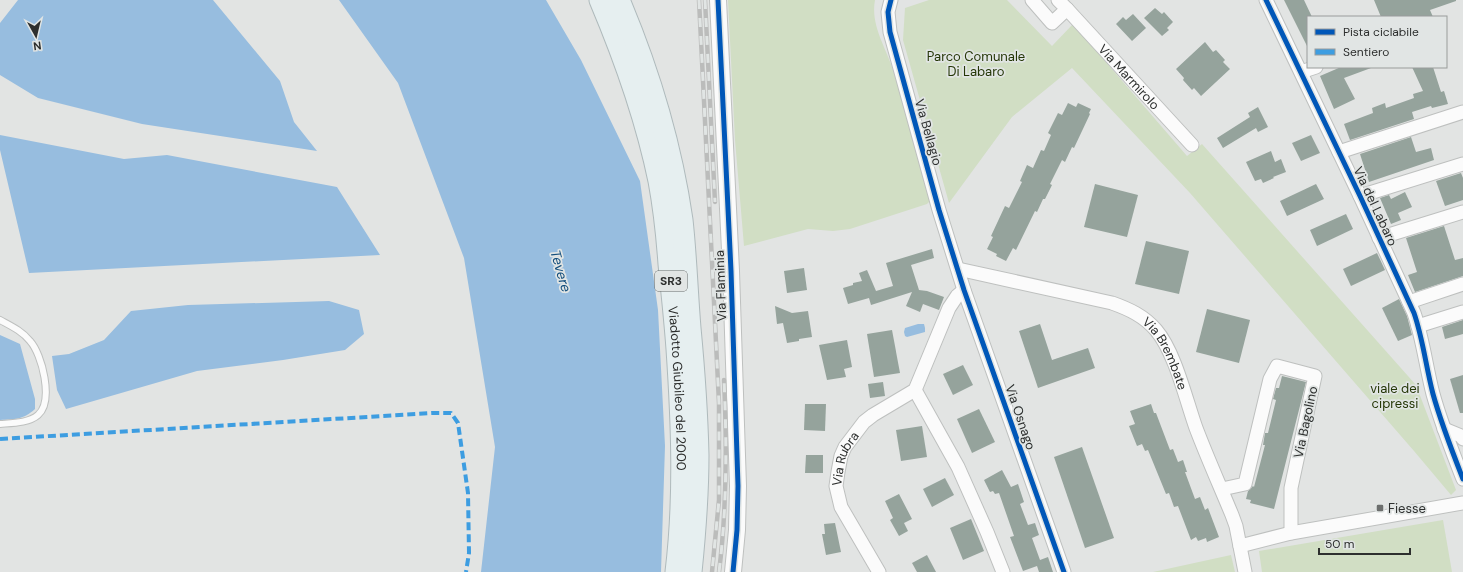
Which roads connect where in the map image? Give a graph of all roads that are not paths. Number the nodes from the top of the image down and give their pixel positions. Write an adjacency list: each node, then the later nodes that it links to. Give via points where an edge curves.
1 (600, 0): 33 (highway, Viadotto Giubileo del 2000 / SR3, via 626,62 644,121 663,208 676,333 682,436)
2 (619, 0): 34 (highway, Viadotto Giubileo del 2000 / SR3, via 658,107 682,220 698,454)
3 (718, 0): 35 (street, Via Flaminia, via 738,486)
4 (891, 0): 17 (street, Via Bellagio, via 888,12 890,32)
5 (1032, 0): 7 (street, Via Marmirolo, via 1052,23)
6 (1266, 0): 9 (street, Via del Labaro)
7 (1062, 5): 11 (street, Via Marmirolo)
8 (1313, 68): 9 (street)
9 (1301, 72): 12 (street, Via del Labaro)
10 (1463, 112): 12 (street)
11 (1192, 145)
12 (1339, 152): 14 (street, Via del Labaro)
13 (1463, 164): 14 (street)
14 (1360, 196): 16 (street, Via del Labaro)
15 (1463, 212): 16 (street)
16 (1379, 238): 20 (street, Via del Labaro)
17 (958, 269): 19 (street, Via Osnago); 29 (street, Via Brembate, via 1112,303 1148,322 1162,338 1171,356)
18 (1463, 284): 20 (street)
19 (964, 290): 24 (street, via 949,308); 38 (street, Via Osnago)
20 (1409, 302): 23 (street, Via del Labaro)
21 (1463, 312): 23 (street)
22 (0, 320): 25 (lane, via 22,333 34,345 43,366 46,397 44,408 36,417)
23 (1418, 326): 26 (street, Via del Labaro, via 1433,394)
24 (915, 390): 36 (street, Via Rubra, via 864,422 845,447 838,472 836,486 841,508); 37 (street, via 958,467)
25 (0, 424)
26 (1444, 429): 27 (street); 28 (street, Via del Labaro)
27 (1463, 439)
28 (1463, 479)
29 (1222, 489): 31 (street, Via Bagolino, via 1244,484 1270,379 1277,366 1315,376 1291,488); 32 (street, Via Brembate)
30 (1463, 503): 31 (street)
31 (1291, 533): 32 (street)
32 (1240, 546): 39 (street, Via Brembate)
33 (676, 572)
34 (691, 572)
35 (733, 572)
36 (879, 572)
37 (1003, 572)
38 (1064, 572)
39 (1245, 572)

